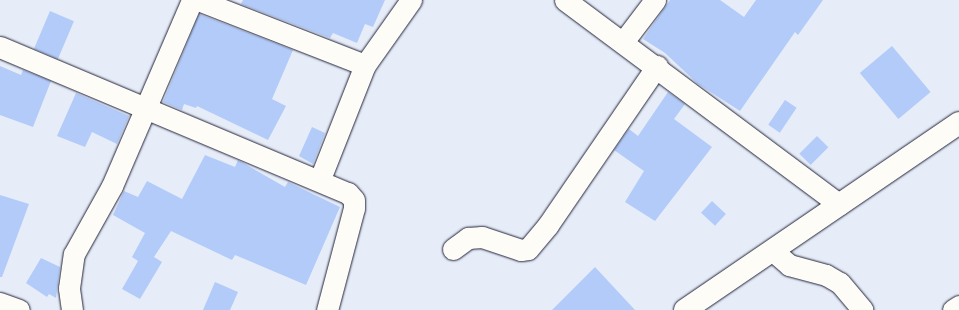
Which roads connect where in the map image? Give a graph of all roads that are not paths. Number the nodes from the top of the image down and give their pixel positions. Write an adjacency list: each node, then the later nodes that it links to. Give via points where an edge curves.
1 (192, 0): 10 (street)
2 (198, 0): 8 (street)
3 (411, 0): 8 (street)
4 (565, 0): 6 (street)
5 (656, 0): 6 (street)
6 (624, 42): 9 (street)
7 (0, 47): 10 (street)
8 (366, 65): 12 (street)
9 (657, 66): 13 (street); 14 (street, via 548,225 528,249 521,250 482,237 468,238)
10 (146, 107): 12 (street); 19 (street, via 112,186 74,254 69,288)
11 (959, 123): 13 (street)
12 (320, 179): 20 (street, via 348,193 354,200)
13 (839, 204): 15 (street)
14 (453, 249)
15 (772, 250): 21 (street); 22 (street, via 789,265 826,275 840,282)
16 (0, 303): 18 (street)
17 (959, 306): 23 (street)
18 (19, 310)
19 (72, 310)
20 (327, 310)
21 (686, 310)
22 (863, 310)
23 (953, 310)

